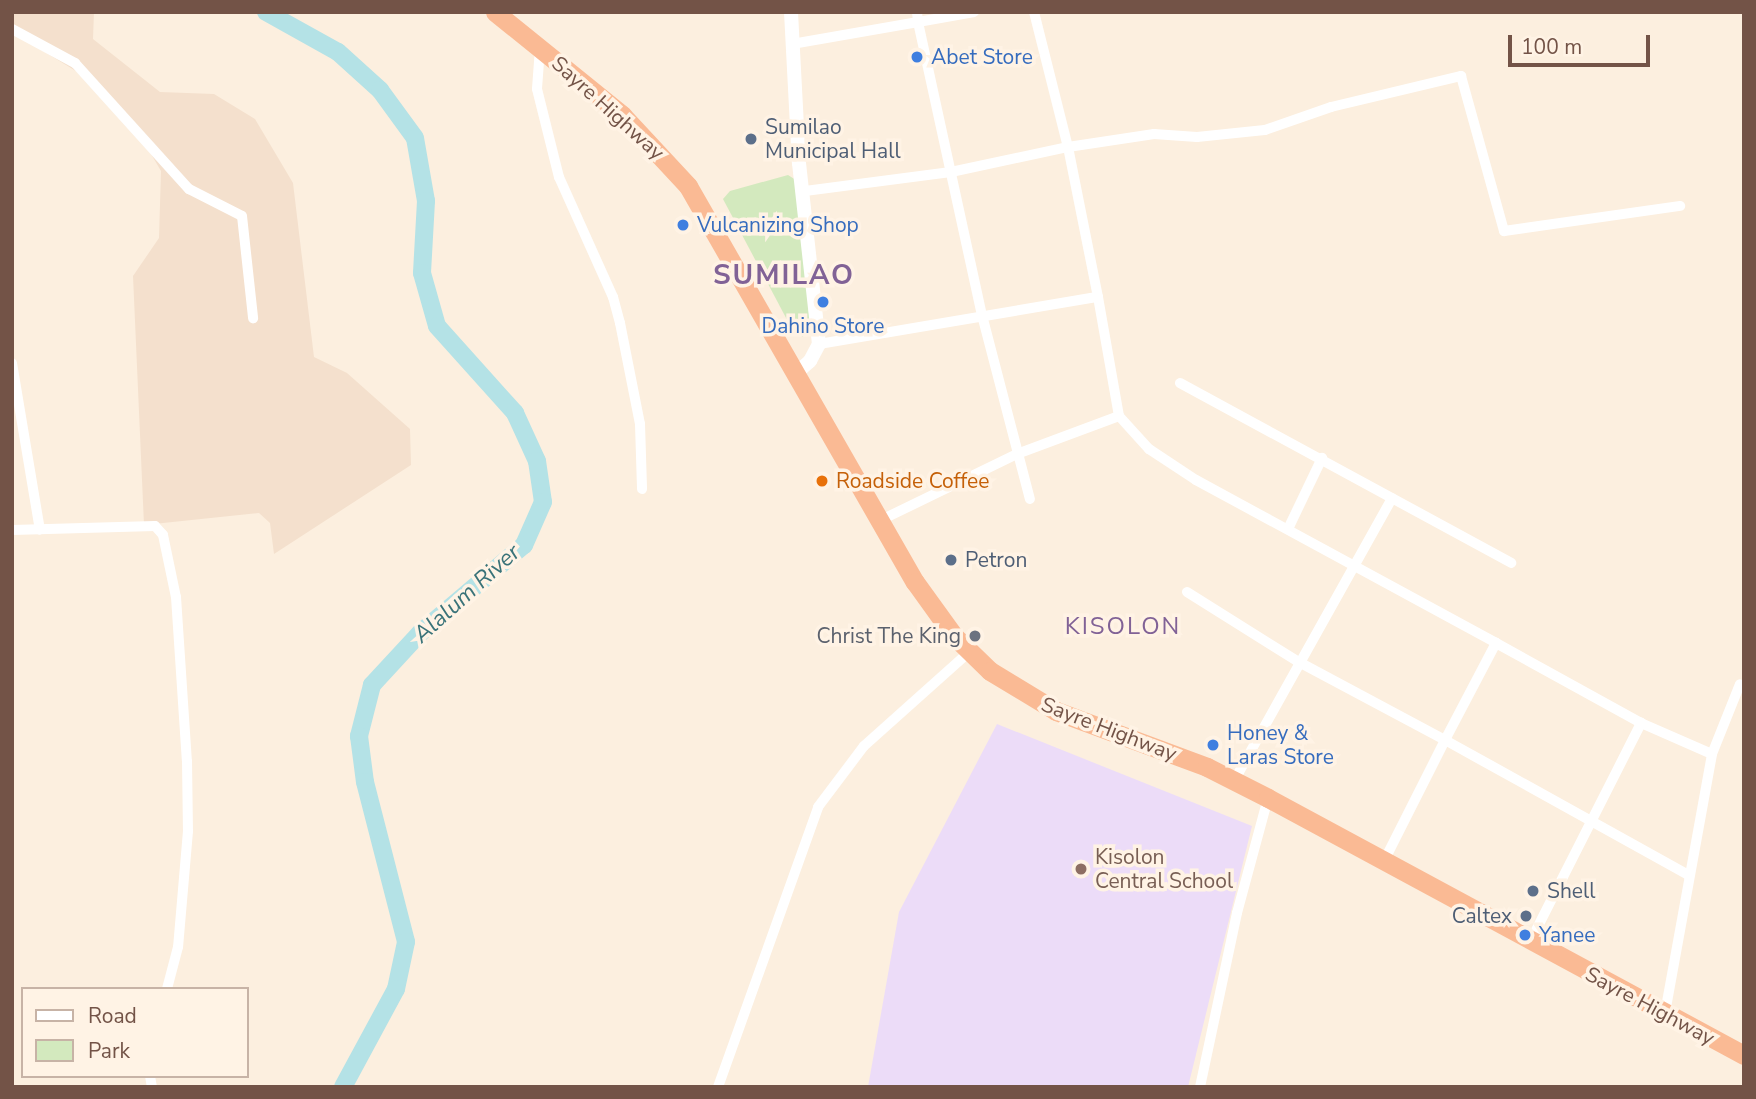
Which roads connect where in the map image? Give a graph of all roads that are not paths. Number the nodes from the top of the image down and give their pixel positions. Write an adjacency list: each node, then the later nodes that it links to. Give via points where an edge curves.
1 (495, 12): 8 (highway, Sayre Highway)
2 (791, 12): 7 (street)
3 (974, 12): 5 (street)
4 (1034, 12): 9 (street)
5 (917, 17): 7 (street); 10 (street)
6 (12, 29): 14 (street, via 75,63 189,189 242,216)
7 (792, 44): 11 (street, via 799,163)
8 (540, 48): 18 (highway, Sayre Highway, via 631,124 681,176); 23 (street, via 537,89 546,133 580,231 613,296 631,370 644,458)
9 (1068, 147): 10 (street); 12 (street, via 1154,134 1197,137 1265,130 1331,107 1461,76 1504,231); 13 (street)
10 (951, 172): 11 (street); 15 (street)
11 (805, 191): 16 (street)
12 (1680, 206)
13 (1098, 298): 15 (street); 20 (street)
14 (253, 318)
15 (983, 319): 16 (street); 21 (street)
16 (818, 344): 18 (street, via 810,361)
17 (12, 363): 29 (street)
18 (796, 373): 26 (highway, Sayre Highway)
19 (1180, 383): 22 (street)
20 (1119, 416): 21 (street); 27 (street, via 1164,460)
21 (1017, 454): 25 (street); 26 (street)
22 (1322, 457): 24 (street); 27 (street)
23 (642, 489)
24 (1392, 498): 30 (street); 31 (street)
25 (1030, 499)
26 (879, 520): 34 (highway, Sayre Highway, via 933,611)
27 (1288, 529): 31 (street)
28 (12, 530): 29 (street)
29 (40, 530): 46 (street, via 155,526 163,535 176,597 188,775 188,831 177,947)
30 (1511, 563)
31 (1351, 566): 33 (street); 35 (street)
32 (1186, 592): 35 (street)
33 (1496, 643): 37 (street); 38 (street)
34 (969, 652): 40 (highway, Sayre Highway, via 1013,688 1056,711); 49 (street, via 864,746 818,807)
35 (1297, 661): 38 (street); 40 (street)
36 (1740, 684): 39 (street)
37 (1641, 723): 39 (street); 42 (street)
38 (1445, 740): 42 (street); 43 (street)
39 (1712, 754): 44 (street)
40 (1234, 781): 41 (highway, Sayre Highway)
41 (1268, 798): 43 (highway, Sayre Highway); 50 (street, via 1237,913)
42 (1592, 821): 44 (street); 45 (street)
43 (1384, 861): 45 (highway, Sayre Highway)
44 (1688, 874): 47 (street)
45 (1530, 942): 47 (highway, Sayre Highway)
46 (167, 987)
47 (1665, 1013): 48 (highway, Sayre Highway)
48 (1743, 1054)
49 (718, 1087)
50 (1200, 1087)

